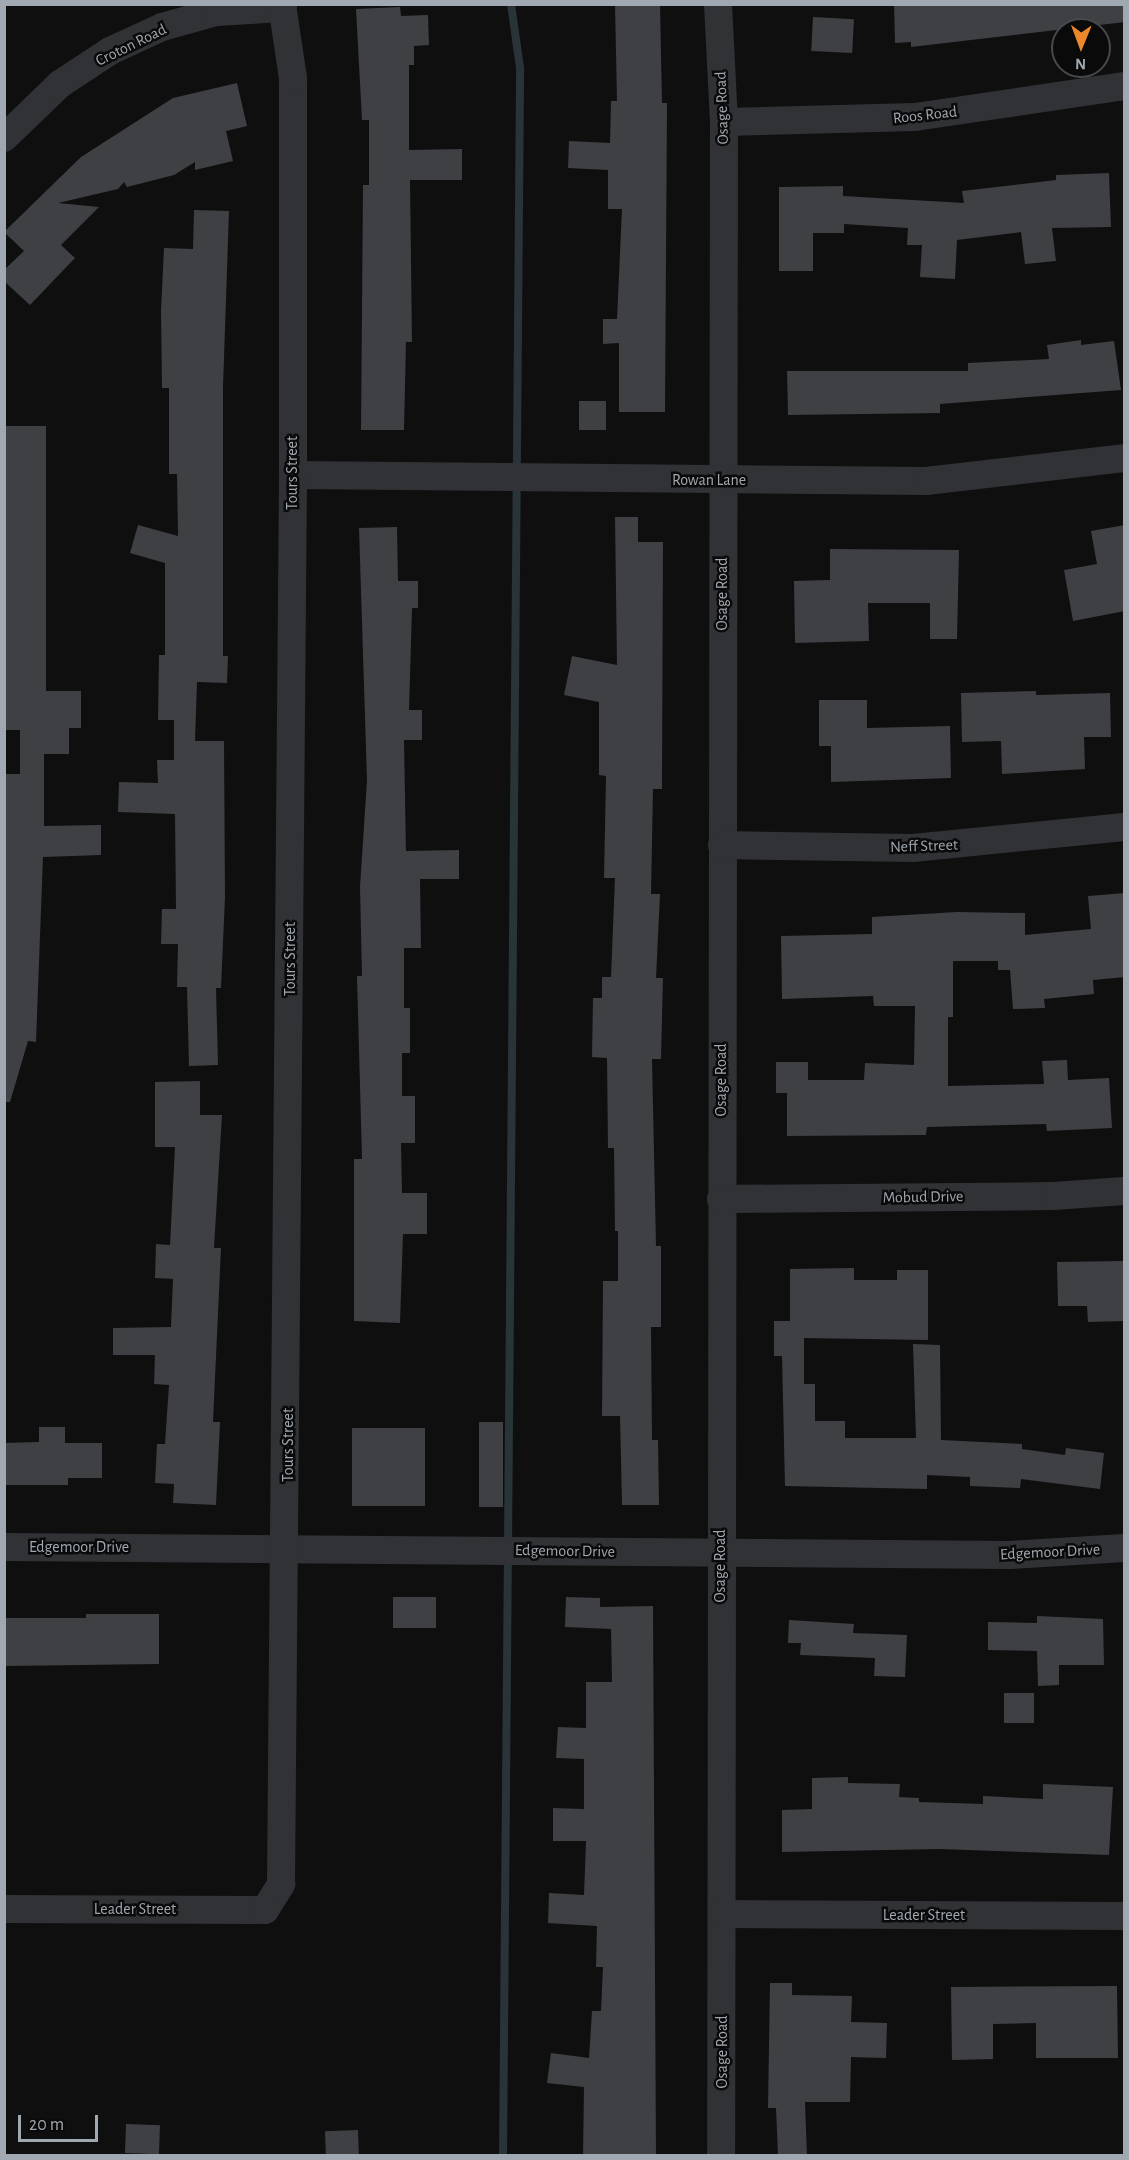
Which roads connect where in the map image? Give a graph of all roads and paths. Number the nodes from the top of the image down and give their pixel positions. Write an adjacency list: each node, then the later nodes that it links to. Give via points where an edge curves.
1 (718, 4): 4 (street, Osage Road)
2 (283, 6): 5 (street, Croton Road, via 216,12 162,27 110,51 60,84); 7 (street, Tours Street, via 292,78)
3 (1125, 86): 4 (street, Roos Road, via 915,117)
4 (724, 122): 8 (street, Osage Road)
5 (4, 138)
6 (1125, 458): 8 (street, Rowan Lane, via 926,481)
7 (292, 475): 8 (street, Rowan Lane); 14 (street, Tours Street)
8 (722, 480): 10 (street, Osage Road)
9 (1125, 827): 10 (street, Neff Street, via 913,848)
10 (723, 845): 12 (street, Osage Road)
11 (1125, 1191): 12 (street, Mobud Drive, via 1053,1196)
12 (721, 1199): 16 (street, Osage Road)
13 (4, 1547): 14 (street, Edgemoor Drive)
14 (287, 1548): 16 (street, Edgemoor Drive); 18 (street, Tours Street, via 281,1884)
15 (1125, 1548): 16 (street, Edgemoor Drive, via 1010,1556)
16 (720, 1555): 19 (street, Osage Road)
17 (4, 1909): 18 (street, Leader Street)
18 (265, 1910)
19 (723, 1914): 20 (street, Leader Street); 21 (street, Osage Road)
20 (1125, 1916)
21 (721, 2156)

